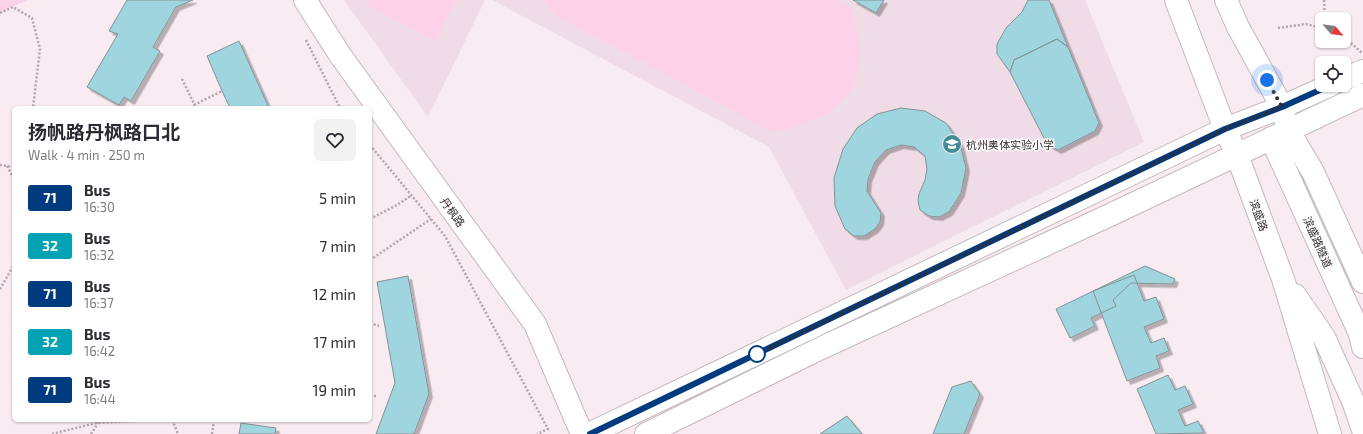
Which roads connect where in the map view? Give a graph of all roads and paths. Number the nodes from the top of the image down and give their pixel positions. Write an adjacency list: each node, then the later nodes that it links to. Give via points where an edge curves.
1 (305, 0): 54 (main road, 丹枫路, via 340,55 535,324)
2 (1176, 0): 21 (main road, 滨盛路)
3 (1226, 0): 20 (main road)
4 (1324, 0): 5 (path)
5 (1325, 12)
6 (0, 13): 18 (path, via 13,7 32,18 40,49)
7 (1315, 26): 8 (path, via 1306,24)
8 (1278, 28)
9 (303, 34): 19 (path)
10 (1351, 43): 11 (path)
11 (1362, 62): 12 (main road)
12 (1351, 72)
13 (182, 79): 17 (path)
14 (222, 91): 17 (path)
15 (1315, 92): 20 (main road)
16 (1363, 95): 22 (main road)
17 (194, 105)
18 (33, 106)
19 (339, 106)
20 (1282, 107): 21 (main road); 22 (main road)
21 (1225, 129): 24 (main road, 滨盛路); 55 (main road)
22 (1280, 134): 24 (main road); 35 (main road, via 1313,172); 39 (main road, 滨盛路隧道)
23 (372, 147): 29 (path)
24 (1237, 154): 34 (main road, 滨盛路); 56 (main road, via 819,349)
25 (0, 165): 26 (path)
26 (7, 166): 27 (path); 28 (path)
27 (12, 166)
28 (12, 175)
29 (412, 195): 30 (path); 31 (path)
30 (372, 218)
31 (431, 219): 32 (path); 53 (path, via 445,236 548,429)
32 (372, 259)
33 (12, 268): 36 (path)
34 (1284, 279): 46 (main road, via 1324,337); 57 (main road, 滨盛路)
35 (1363, 282)
36 (0, 289)
37 (372, 324): 38 (path)
38 (379, 326)
39 (1363, 347)
40 (372, 396): 41 (path)
41 (376, 396)
42 (116, 422): 45 (path)
43 (175, 422): 51 (path)
44 (214, 422): 52 (path)
45 (98, 423): 47 (path); 50 (path)
46 (1363, 430)
47 (61, 431): 48 (path); 49 (path)
48 (52, 434)
49 (64, 434)
50 (91, 434)
51 (178, 434)
52 (212, 434)
53 (537, 434)
54 (582, 434)
55 (590, 434)
56 (646, 434)
57 (1330, 434)

